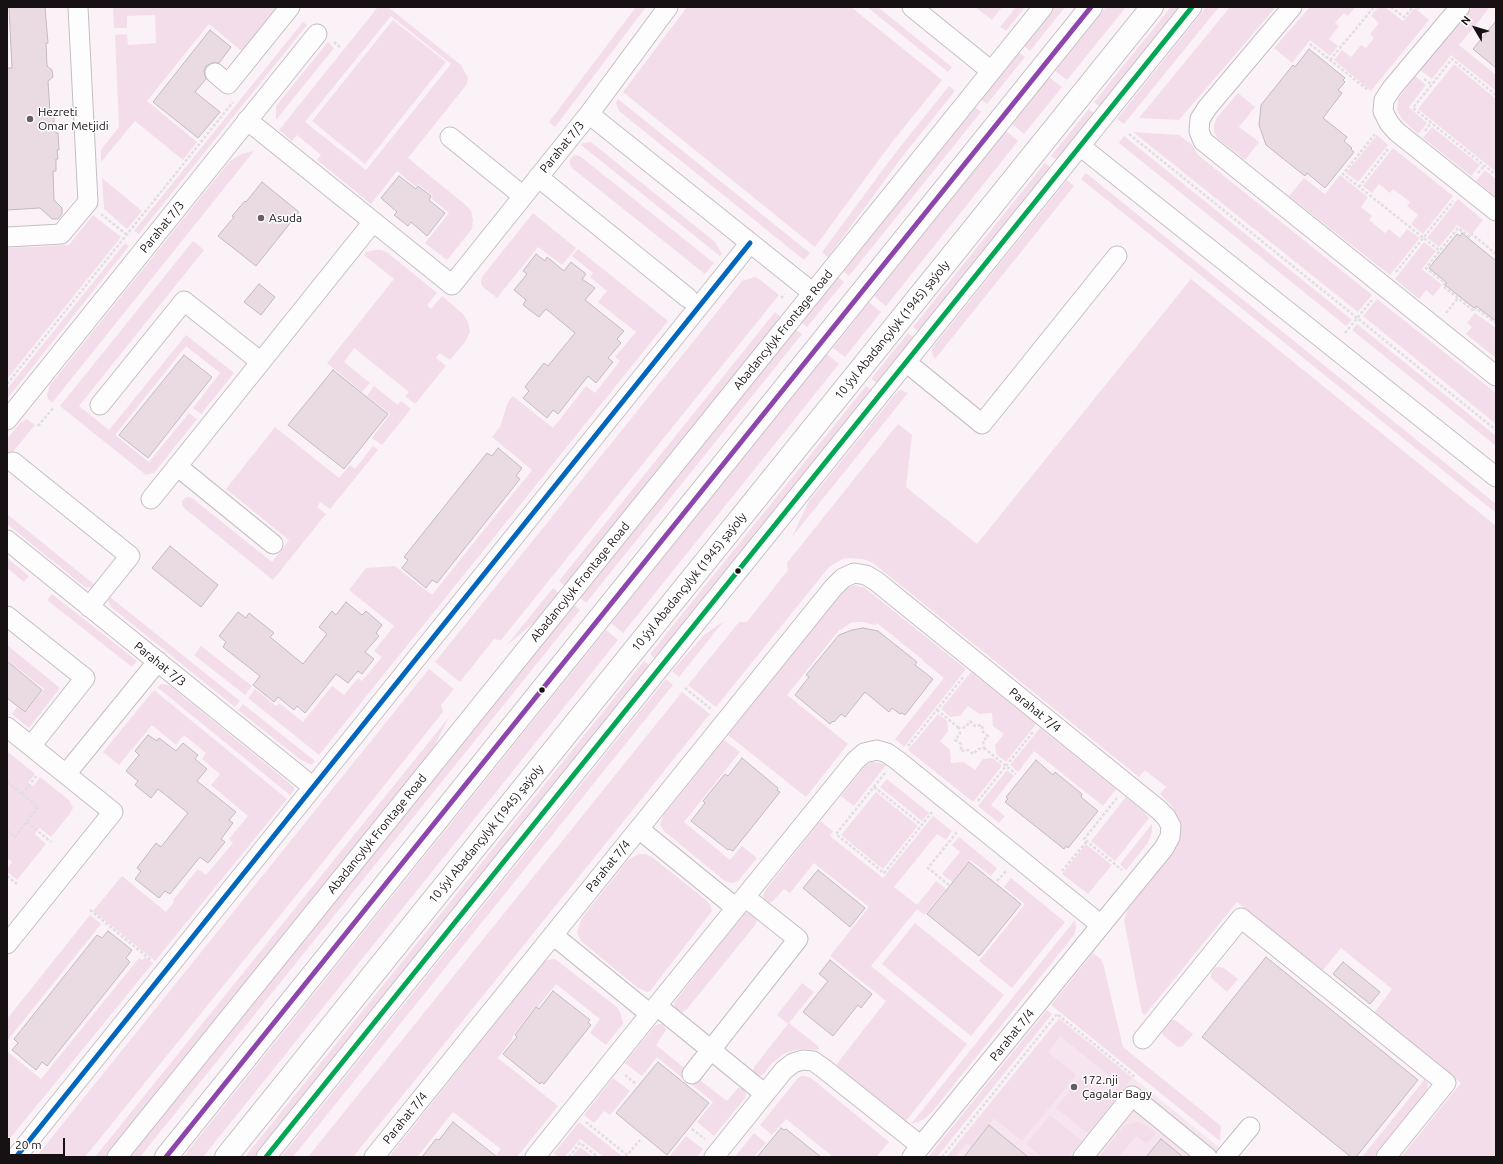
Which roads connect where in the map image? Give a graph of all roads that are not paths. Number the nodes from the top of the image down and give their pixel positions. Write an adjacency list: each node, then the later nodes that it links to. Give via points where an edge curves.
1 (78, 7): 22 (street, via 88,202 61,234)
2 (290, 7): 13 (street, via 228,84)
3 (668, 7): 14 (street, Parahat 7/3)
4 (1042, 7): 12 (street, Abadancylyk Frontage Road)
5 (1091, 7): 60 (main road)
6 (1152, 7): 61 (main road, 10 ýyl Abadançylyk (1945) şaýoly)
7 (1192, 7): 17 (street)
8 (1292, 7): 29 (street, via 1206,108 1200,119 1199,131 1203,140)
9 (1460, 7): 20 (street, via 1392,88 1384,100 1383,112 1397,132)
10 (923, 10): 12 (street)
11 (317, 34): 15 (street, Parahat 7/3)
12 (991, 71): 25 (street, Abadancylyk Frontage Road)
13 (215, 73)
14 (589, 114): 18 (street, Parahat 7/3); 23 (street)
15 (247, 120): 21 (street); 31 (street, Parahat 7/3)
16 (450, 137): 19 (street)
17 (1080, 146): 28 (street); 34 (street)
18 (538, 177): 19 (street, Parahat 7/3); 26 (street)
19 (523, 196): 21 (street, Parahat 7/3, via 452,285)
20 (1496, 211)
21 (373, 222): 27 (street)
22 (7, 237)
23 (750, 243): 25 (street); 44 (street)
24 (1118, 256): 28 (street, via 982,424)
25 (812, 293): 59 (street, Abadancylyk Frontage Road)
26 (688, 298)
27 (261, 362): 30 (street, via 184,301); 33 (street)
28 (906, 362): 62 (street)
29 (1496, 376)
30 (100, 405)
31 (7, 420)
32 (13, 462): 38 (street, via 130,556)
33 (177, 466): 35 (street); 37 (street)
34 (1496, 477)
35 (151, 499)
36 (7, 540): 38 (street, Parahat 7/3)
37 (273, 544)
38 (89, 607): 40 (street, Parahat 7/3)
39 (7, 616): 42 (street, via 85,678)
40 (158, 661): 43 (street); 44 (street, Parahat 7/3)
41 (7, 727): 42 (street)
42 (31, 746): 43 (street)
43 (66, 774): 49 (street, via 113,812)
44 (314, 787): 58 (street)
45 (639, 829): 46 (street); 47 (street, Parahat 7/4, via 833,588 843,578 854,573 876,581 1166,817 1172,826 1164,848); 48 (street, Parahat 7/4)
46 (741, 902): 47 (street, via 855,761 864,753 877,750 897,760); 50 (street); 52 (street, via 798,939)
47 (1102, 925): 57 (street, Parahat 7/4)
48 (552, 935): 50 (street); 63 (street, Parahat 7/4)
49 (7, 944)
50 (654, 1010): 52 (street); 64 (street)
51 (1143, 1039): 68 (street, via 1241,918 1446,1083)
52 (711, 1050): 53 (street); 54 (street)
53 (692, 1074)
54 (765, 1094): 56 (street); 57 (street, via 793,1063 813,1061)
55 (1250, 1126): 67 (street)
56 (712, 1150)
57 (916, 1152)
58 (16, 1157)
59 (117, 1157)
60 (166, 1157)
61 (226, 1157)
62 (266, 1157)
63 (374, 1157)
64 (535, 1157)
65 (1083, 1157): 66 (street, via 1132,1096)
66 (1207, 1157)
67 (1225, 1157)
68 (1386, 1157)

